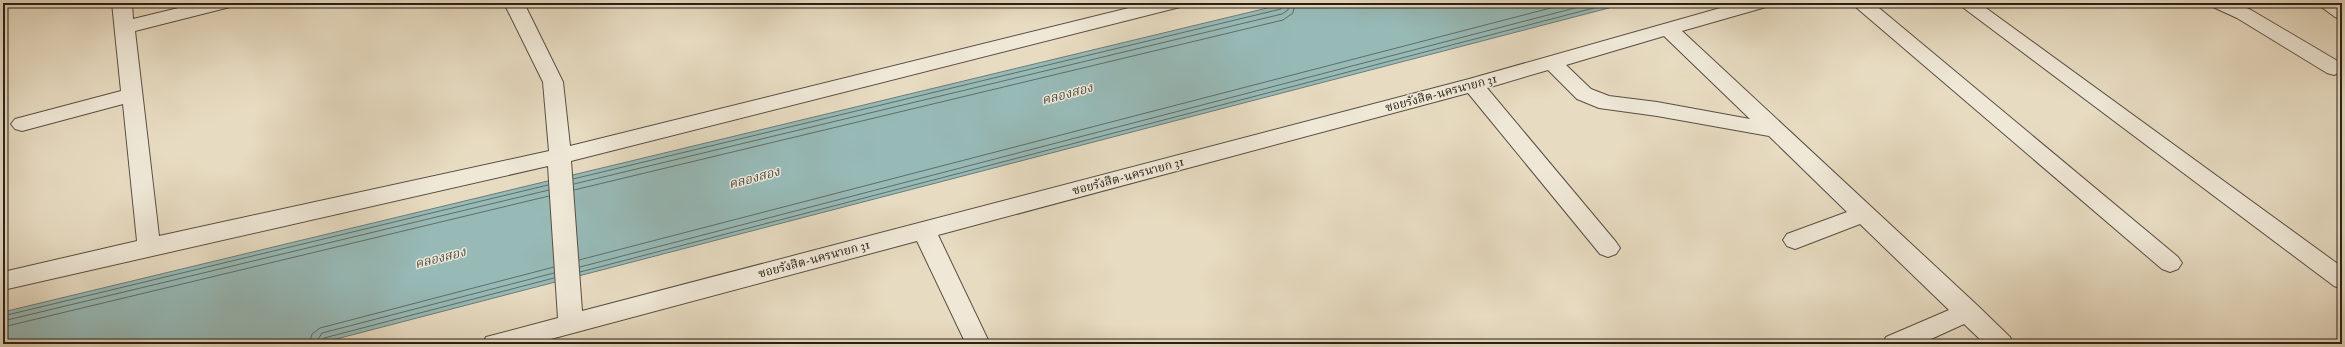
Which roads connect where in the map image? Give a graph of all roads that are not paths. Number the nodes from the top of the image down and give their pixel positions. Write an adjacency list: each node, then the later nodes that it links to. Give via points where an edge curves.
1 (122, 3): 11 (street)
2 (223, 3): 11 (street)
3 (514, 3): 19 (street, via 553,82)
4 (1173, 3): 19 (street)
5 (1759, 3): 12 (street, ซอยรังสิต-นครนายก 31)
6 (1861, 3): 25 (street)
7 (1967, 3): 26 (street)
8 (2220, 3): 14 (street, via 2244,14)
9 (2326, 3): 10 (street)
10 (2342, 12)
11 (126, 27): 16 (street)
12 (1668, 29): 13 (street, ซอยรังสิต-นครนายก 31); 18 (street)
13 (1551, 62): 15 (street, ซอยรังสิต-นครนายก 31); 18 (street, via 1584,94 1606,103 1657,109)
14 (2334, 68)
15 (1473, 85): 21 (street, ซอยรังสิต-นครนายก 31); 24 (street)
16 (131, 96): 17 (street); 23 (street)
17 (22, 124)
18 (1773, 130): 20 (street)
19 (560, 165): 23 (street); 28 (street)
20 (1864, 214): 22 (street); 29 (street)
21 (924, 231): 28 (street, ซอยรังสิต-นครนายก 31); 31 (street)
22 (1795, 240)
23 (149, 247): 27 (street)
24 (1608, 248)
25 (2170, 263)
26 (2342, 280)
27 (3, 281)
28 (570, 312): 30 (street, ซอยรังสิต-นครนายก 31)
29 (1968, 312): 32 (street); 33 (street)
30 (495, 344)
31 (978, 344)
32 (1895, 344)
33 (2001, 344)

